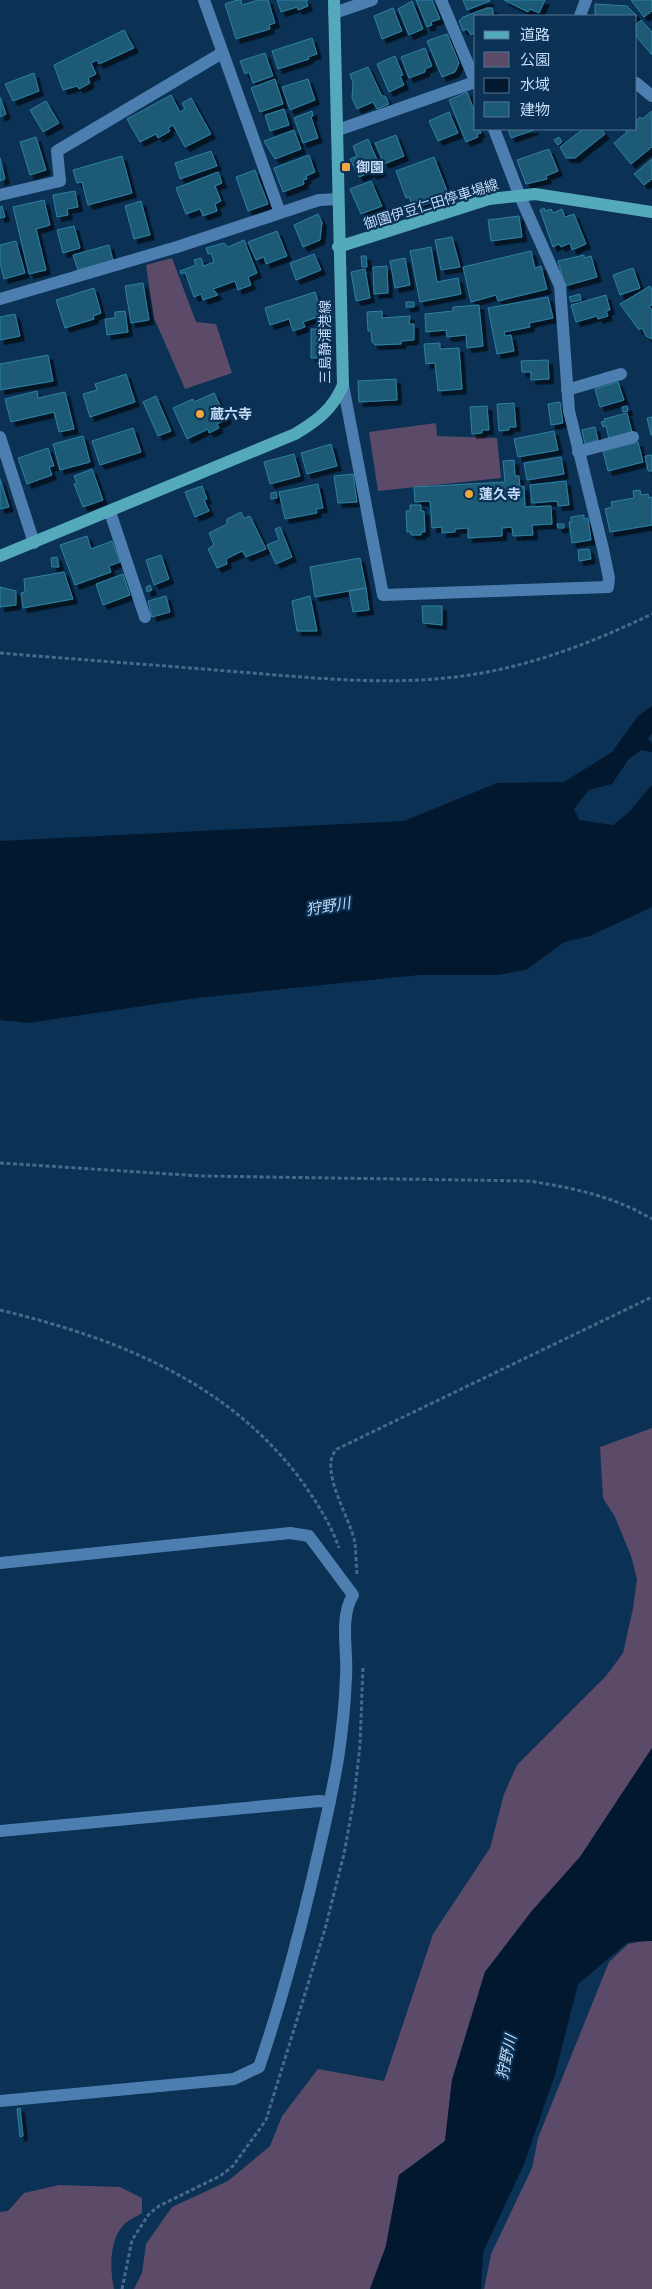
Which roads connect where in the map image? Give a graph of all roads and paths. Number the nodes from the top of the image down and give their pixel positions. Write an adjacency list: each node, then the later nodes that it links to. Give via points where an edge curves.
1 (204, 0): 8 (street)
2 (334, 0): 6 (main road, 三島静浦港線)
3 (372, 0): 6 (street)
4 (441, 0): 9 (street)
5 (586, 0): 7 (street)
6 (334, 13): 13 (main road, 三島静浦港線)
7 (580, 15)
8 (222, 53): 16 (street, via 57,150 60,181); 19 (street)
9 (474, 80)
10 (474, 82): 13 (street)
11 (637, 84): 12 (street)
12 (652, 96)
13 (338, 130): 17 (main road, 三島静浦港線)
14 (494, 130): 15 (street)
15 (519, 194): 18 (main road, 御園伊豆仁田停車場線); 20 (main road, 御園伊豆仁田停車場線, via 488,199); 24 (street, via 560,286)
16 (0, 195)
17 (338, 199): 19 (street, via 319,200); 20 (main road, 三島静浦港線)
18 (652, 212)
19 (280, 213): 21 (street, via 177,248)
20 (338, 247): 23 (main road, 三島静浦港線)
21 (0, 299)
22 (621, 374): 24 (street)
23 (342, 385): 27 (street, via 383,594 608,588 603,548); 28 (main road, 三島静浦港線, via 328,410 295,434)
24 (567, 390): 27 (street)
25 (0, 437): 29 (street)
26 (633, 437): 27 (street)
27 (578, 452)
28 (110, 512): 29 (main road, 三島静浦港線); 32 (street)
29 (34, 543): 30 (main road, 三島静浦港線)
30 (0, 556)
31 (652, 614): 33 (path, via 597,640 551,656 471,675 430,680 323,679)
32 (145, 617)
33 (0, 652)
34 (0, 1163): 35 (path, via 201,1176 529,1181 602,1196)
35 (652, 1219)
36 (652, 1297): 40 (path, via 331,1454 329,1468 354,1542 357,1577)
37 (0, 1310): 38 (path, via 54,1323 122,1346 163,1365 231,1408 262,1434 308,1490)
38 (339, 1549)
39 (0, 1563): 40 (street, via 290,1533 309,1536)
40 (353, 1595): 42 (street, via 348,1603 345,1629 347,1675)
41 (363, 1656): 45 (path, via 360,1745 344,1854 266,2120 233,2166 149,2214 132,2240)
42 (330, 1802): 43 (street); 44 (street, via 280,2006 257,2070 234,2079)
43 (0, 1831)
44 (0, 2101)
45 (122, 2289)

